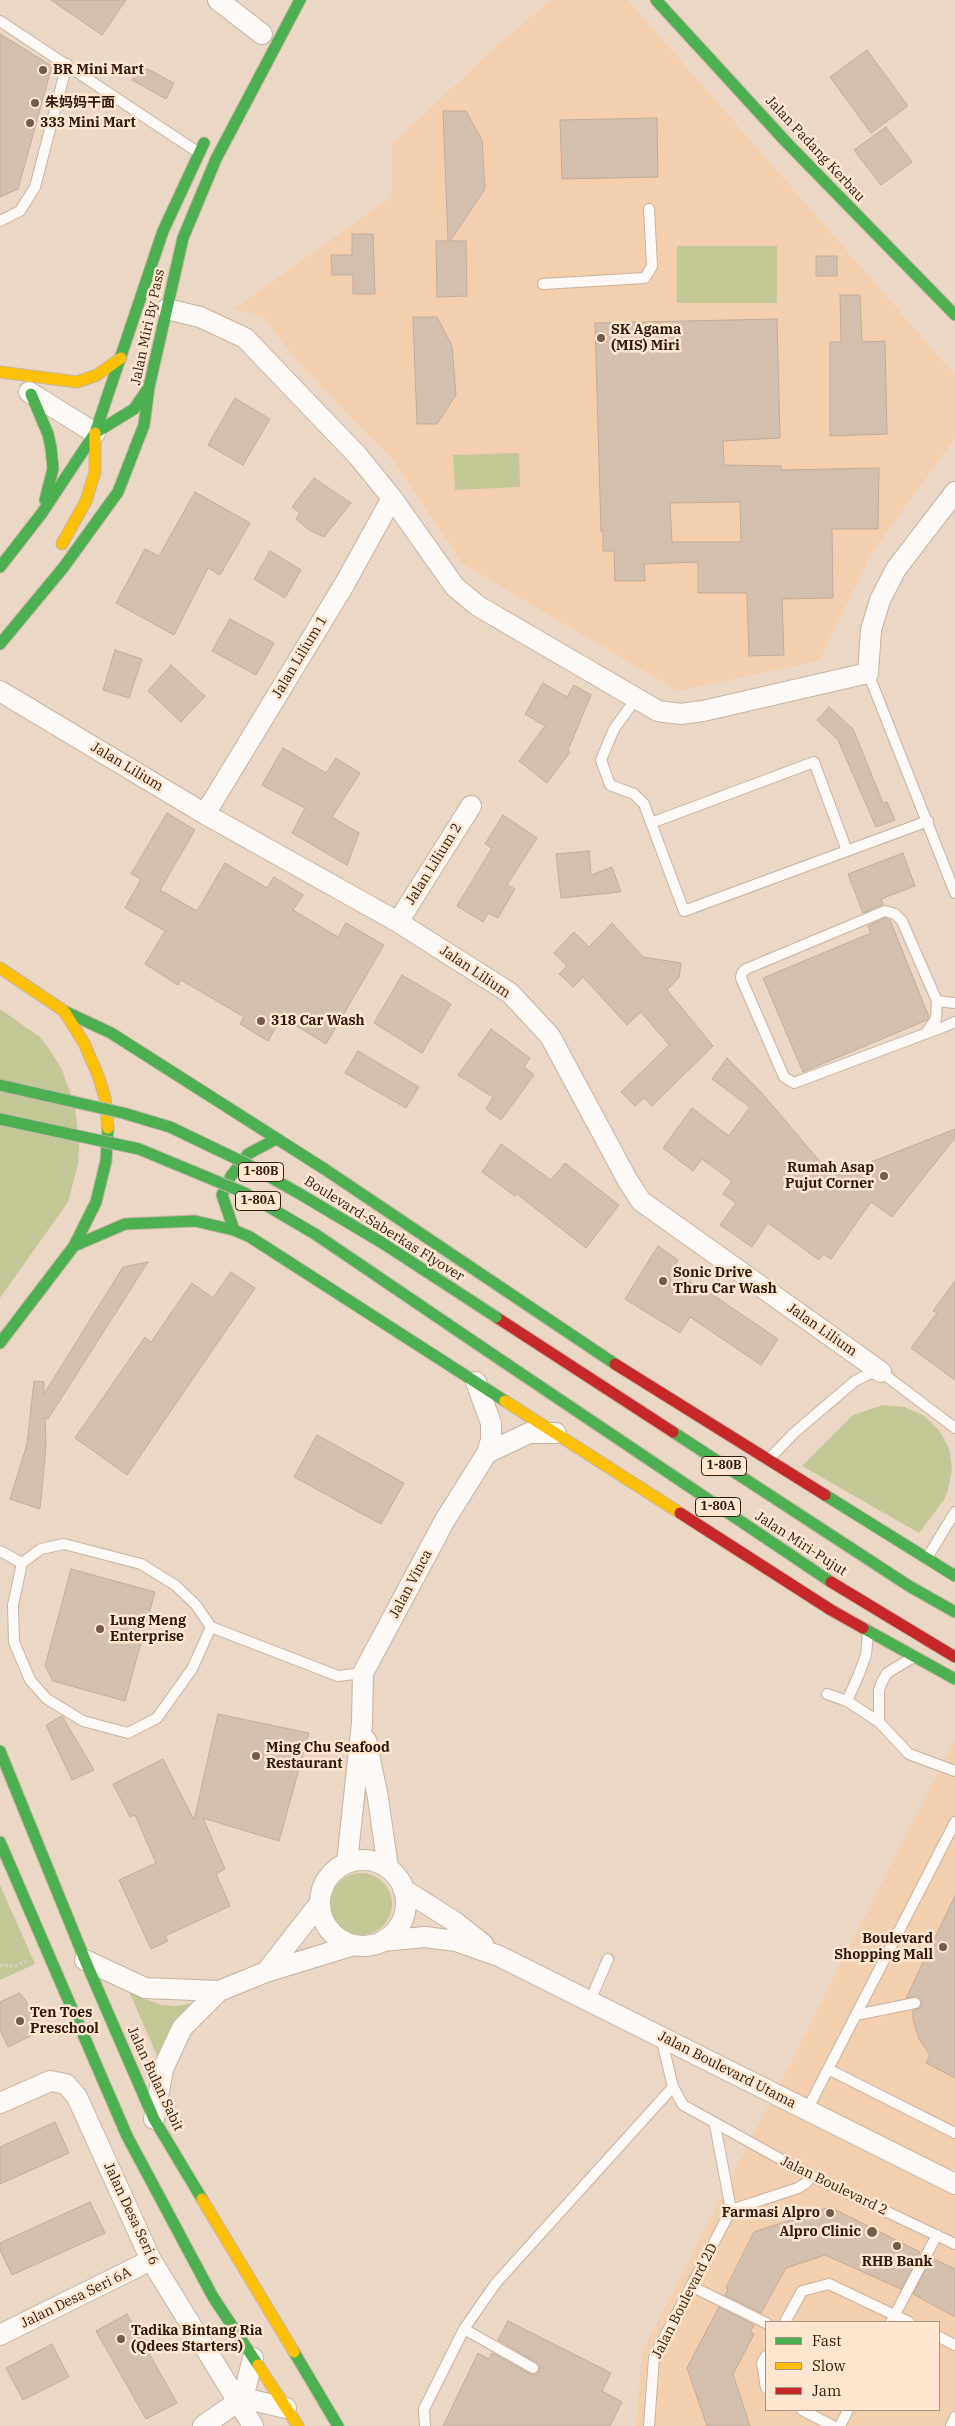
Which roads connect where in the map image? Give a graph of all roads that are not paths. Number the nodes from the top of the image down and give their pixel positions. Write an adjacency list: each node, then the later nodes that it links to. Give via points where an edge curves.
1 (218, 0): 5 (street)
2 (300, 0): 12 (main road, Jalan Miri By Pass, via 216,159 197,203 183,238)
3 (656, 0): 13 (main road, Jalan Padang Kerbau, via 788,144)
4 (0, 21): 6 (lane)
5 (262, 34)
6 (67, 64): 8 (lane); 10 (lane, via 35,186 20,211)
7 (208, 136): 8 (main road, Jalan Miri By Pass)
8 (199, 153): 14 (main road, Jalan Miri By Pass, via 163,231)
9 (649, 209): 11 (lane, via 652,266 645,278)
10 (0, 221)
11 (543, 284)
12 (167, 309): 16 (main road, Jalan Miri By Pass); 20 (street, via 200,317 245,338 358,456)
13 (955, 315)
14 (121, 358): 15 (main road, via 97,375 77,382); 18 (main road, Jalan Miri By Pass)
15 (0, 373): 17 (street)
16 (150, 387): 18 (main road, via 134,409); 23 (main road, Jalan Miri By Pass, via 144,425 118,492 63,568)
17 (31, 394): 18 (street); 21 (main road, via 51,448 52,469)
18 (95, 434): 21 (main road, Jalan Miri By Pass); 23 (main road, via 96,459 86,501)
19 (955, 493): 25 (street, via 896,569 880,600 871,630)
20 (392, 498): 27 (street, via 455,587 478,606); 29 (street, Jalan Lilium 1, via 344,585)
21 (42, 514): 22 (main road, Jalan Miri By Pass)
22 (0, 567)
23 (39, 595): 24 (main road, Jalan Miri By Pass)
24 (0, 644)
25 (868, 673): 27 (street, via 681,714 658,711); 30 (lane)
26 (0, 691): 29 (street, Jalan Lilium)
27 (635, 700): 31 (lane, via 614,729 601,760 610,785 634,794 644,804)
28 (471, 806): 34 (street, Jalan Lilium 2)
29 (205, 814): 34 (street, Jalan Lilium)
30 (928, 821): 32 (lane); 33 (lane)
31 (651, 823): 32 (lane, via 684,911); 32 (lane, via 814,762)
32 (847, 851)
33 (955, 893)
34 (398, 922): 48 (street, Jalan Lilium, via 510,993 550,1036 641,1201)
35 (0, 968): 38 (main road)
36 (937, 1001): 37 (lane); 40 (lane, via 936,1019); 40 (lane, via 902,921 885,911 742,973 784,1077 794,1083)
37 (955, 1003)
38 (64, 1011): 43 (main road, via 111,1033); 45 (main road, via 98,1075 108,1123 102,1182 96,1202)
39 (955, 1022): 40 (lane)
40 (926, 1033)
41 (0, 1085): 46 (main road, Boulevard-Saberkas Flyover / 1-80B, bridge, via 170,1127 300,1194 384,1244)
42 (0, 1119): 63 (main road, Jalan Miri-Pujut / 1-80A, bridge, via 139,1149 245,1193 315,1234 814,1572)
43 (276, 1139): 44 (main road, via 248,1154 222,1195); 53 (main road, via 585,1345)
44 (234, 1230): 45 (main road, via 195,1221 125,1224); 49 (main road)
45 (74, 1246): 47 (main road)
46 (496, 1318): 59 (main road, Jalan Miri-Pujut / 1-80B, via 909,1586)
47 (0, 1343)
48 (881, 1372): 50 (lane); 53 (lane, via 855,1380 794,1433)
49 (476, 1382): 51 (main road); 52 (street, via 491,1423)
50 (955, 1428)
51 (556, 1433): 52 (street, via 529,1433); 61 (main road)
52 (487, 1453): 64 (street, Jalan Vinca, via 444,1520)
53 (769, 1460): 56 (main road)
54 (955, 1512): 56 (lane)
55 (0, 1551): 57 (lane)
56 (926, 1559): 58 (main road)
57 (22, 1563): 60 (lane, via 41,1549 64,1544 141,1564 175,1585 196,1605); 60 (lane, via 13,1605 14,1642 30,1680 47,1699 82,1721 128,1733 158,1718 192,1668)
58 (955, 1576)
59 (955, 1612)
60 (211, 1627): 64 (lane, via 338,1676)
61 (868, 1632): 62 (main road); 67 (lane, via 861,1668)
62 (914, 1656): 65 (main road); 68 (lane, via 888,1673 882,1682)
63 (955, 1656)
64 (363, 1672): 69 (street, Jalan Vinca)
65 (955, 1679)
66 (827, 1694): 67 (lane)
67 (847, 1700): 68 (lane)
68 (879, 1722): 71 (lane, via 909,1754)
69 (362, 1723): 74 (street); 75 (street, via 378,1798)
70 (0, 1751): 82 (main road, Jalan Bulan Sabit)
71 (955, 1771)
72 (955, 1822): 87 (lane)
73 (0, 1842): 110 (main road, via 126,2136 213,2297)
74 (347, 1862): 75 (street, via 375,1861); 77 (street, via 326,1879)
75 (388, 1868): 76 (street)
76 (403, 1889): 78 (street, via 405,1913 400,1924); 80 (street, Jalan Boulevard Utama, via 455,1922)
77 (320, 1903): 79 (street, via 328,1927 336,1936); 83 (street)
78 (383, 1941): 79 (street); 80 (street, Jalan Boulevard Utama, via 425,1937 456,1941)
79 (354, 1945): 83 (street)
80 (499, 1956): 85 (street, Jalan Boulevard Utama)
81 (608, 1959): 85 (lane)
82 (85, 1960): 84 (street, via 144,1988); 93 (main road, Jalan Bulan Sabit)
83 (266, 1972): 84 (street)
84 (219, 1991): 93 (street, via 182,2028 163,2069)
85 (590, 2002): 88 (street, Jalan Boulevard Utama)
86 (916, 2003): 87 (lane)
87 (856, 2015): 89 (lane)
88 (660, 2036): 90 (lane); 92 (street, Jalan Boulevard Utama)
89 (828, 2069): 92 (lane); 95 (lane)
90 (673, 2087): 94 (lane, via 683,2105); 106 (lane, via 496,2283)
91 (0, 2103): 101 (street, Jalan Desa Seri 6, via 50,2081 66,2084 77,2097)
92 (807, 2110): 97 (street, Jalan Boulevard Utama)
93 (154, 2119): 122 (main road, Jalan Bulan Sabit)
94 (715, 2125): 96 (lane, Jalan Boulevard 2); 98 (lane)
95 (955, 2133)
96 (811, 2176): 98 (lane, via 798,2188); 99 (lane, Jalan Boulevard 2)
97 (955, 2184)
98 (732, 2210): 102 (lane, Jalan Boulevard 2D)
99 (937, 2235): 100 (lane, Jalan Boulevard 2); 103 (lane)
100 (955, 2244)
101 (152, 2260): 107 (street, Jalan Desa Seri 6A); 114 (street, Jalan Desa Seri 6)
102 (691, 2286): 105 (lane); 124 (lane, Jalan Boulevard 2D, via 654,2357)
103 (893, 2319): 104 (lane, via 829,2284 802,2291)
104 (786, 2321)
105 (765, 2323)
106 (464, 2329): 112 (lane); 123 (lane, via 424,2409)
107 (0, 2335)
108 (940, 2338): 109 (lane)
109 (955, 2345)
110 (253, 2358): 114 (street); 115 (main road)
111 (765, 2358): 113 (lane, via 762,2363)
112 (533, 2368)
113 (765, 2382)
114 (240, 2400): 115 (street); 119 (street); 120 (street, Jalan Desa Seri 6)
115 (286, 2408): 121 (main road)
116 (804, 2411): 125 (lane)
117 (848, 2411): 126 (lane)
118 (955, 2418): 127 (lane)
119 (203, 2426)
120 (253, 2426)
121 (298, 2426)
122 (338, 2426)
123 (425, 2426)
124 (649, 2426)
125 (833, 2426)
126 (840, 2426)
127 (951, 2426)

